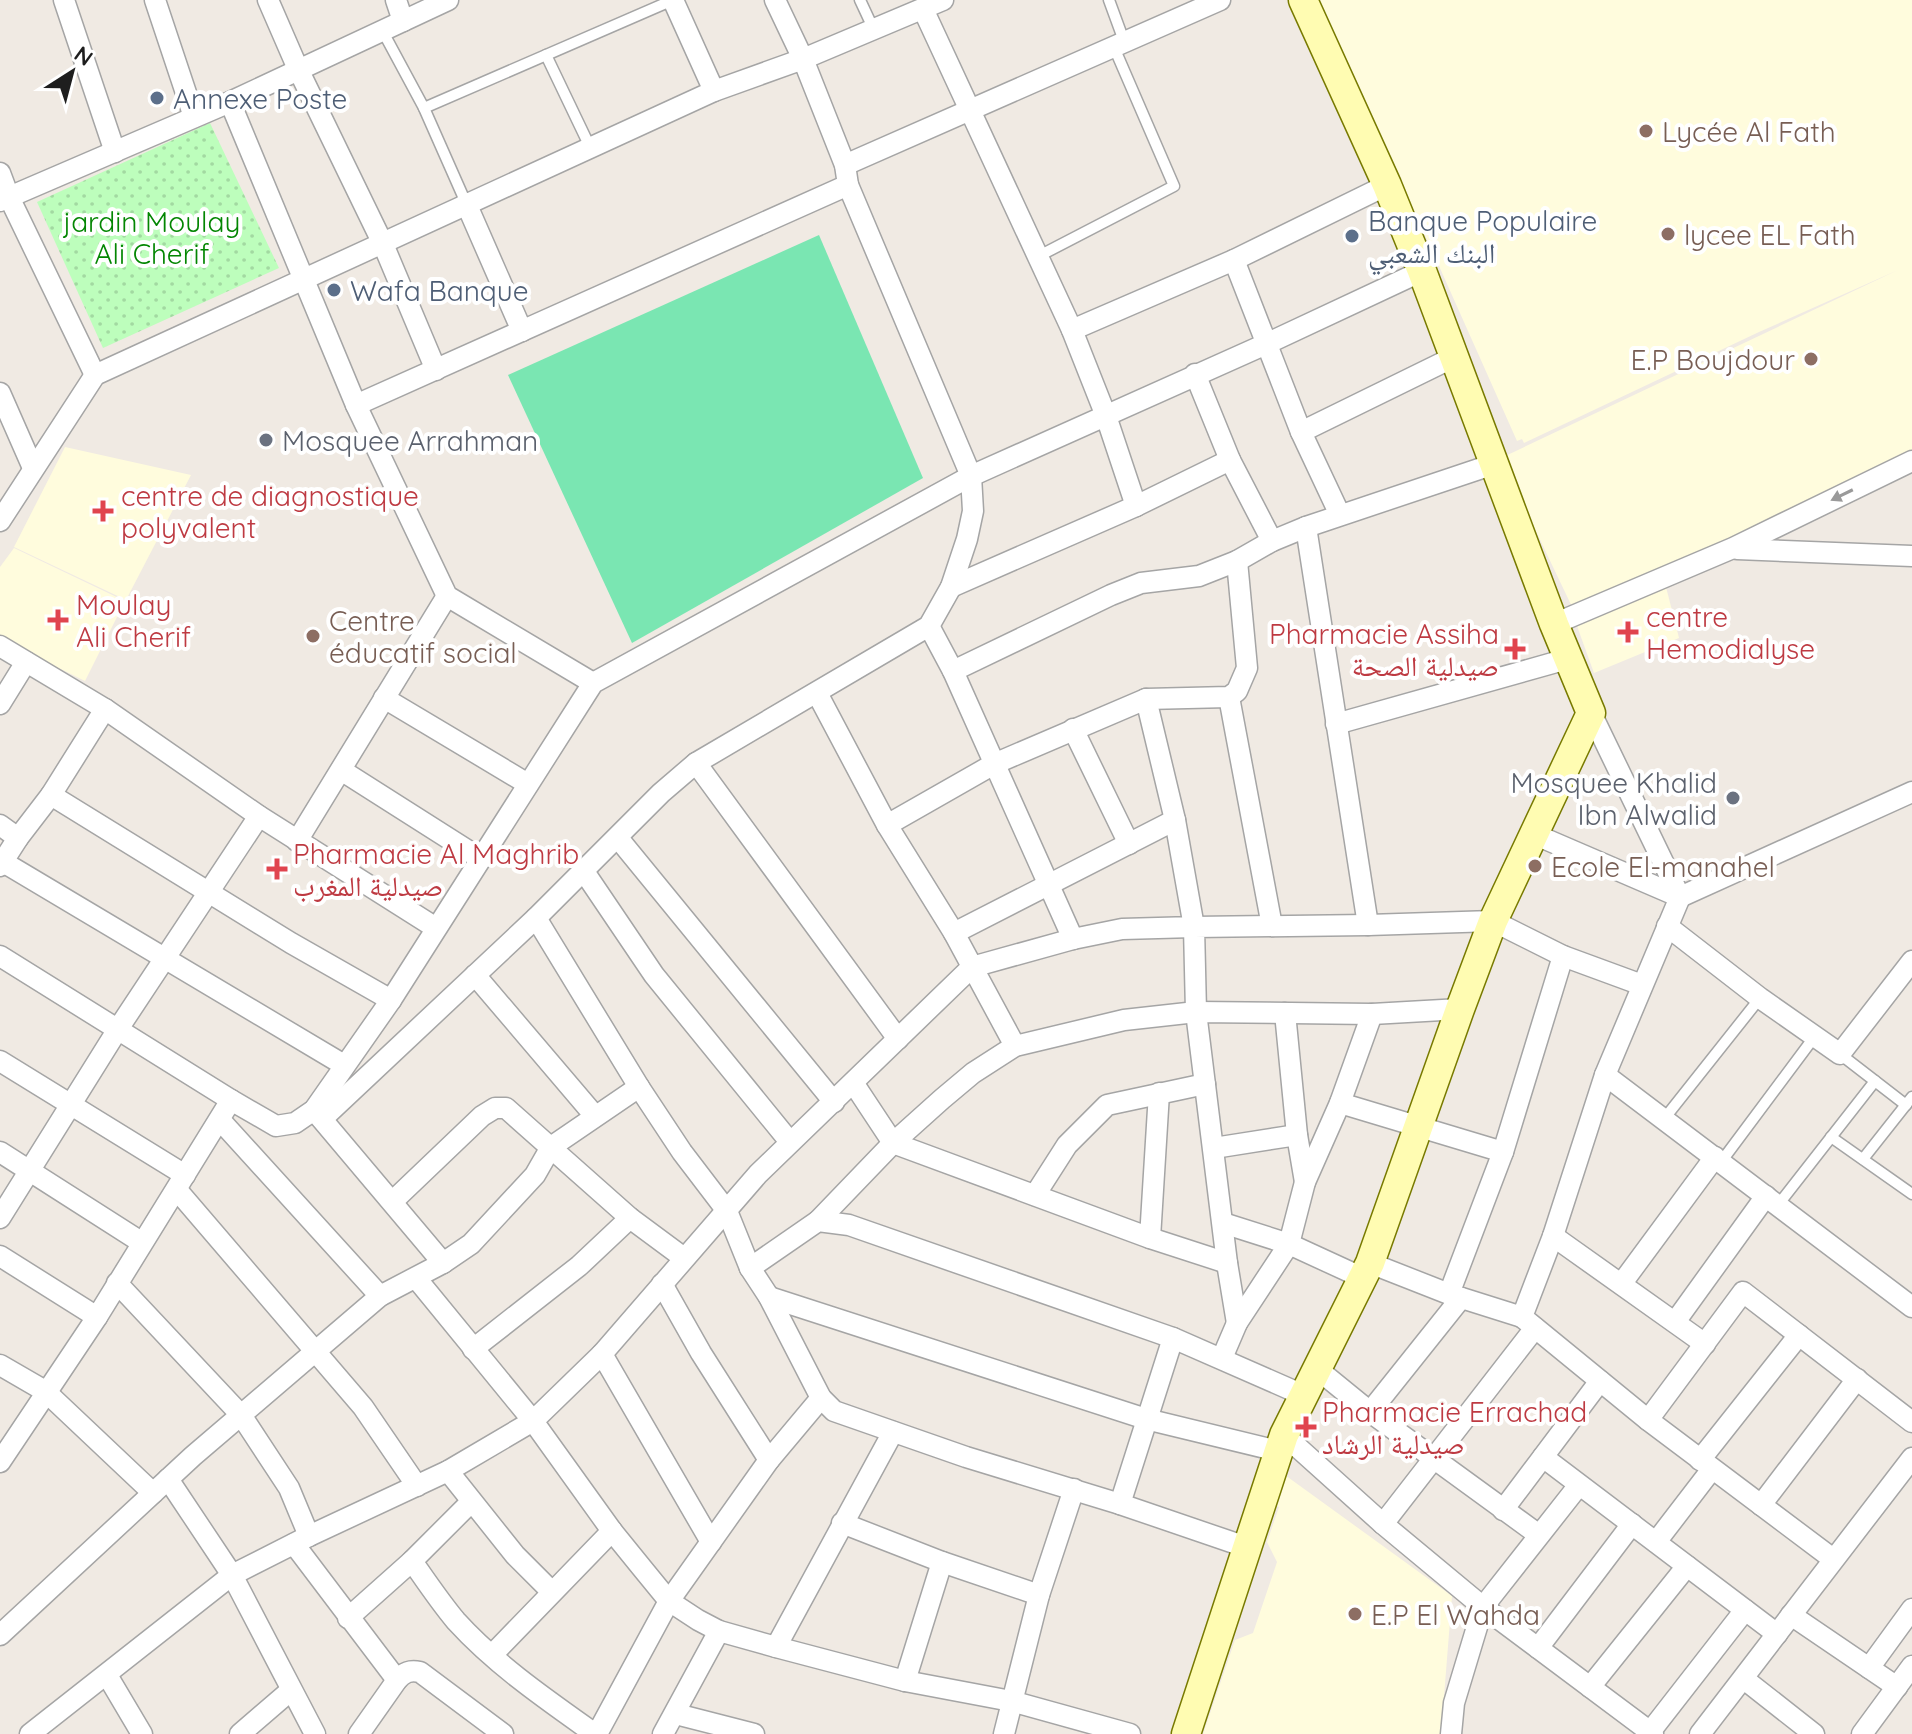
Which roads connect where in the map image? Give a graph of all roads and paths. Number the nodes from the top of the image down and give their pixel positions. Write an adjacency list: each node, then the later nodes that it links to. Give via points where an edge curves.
1 (64, 0): 28 (street)
2 (155, 0): 26 (street)
3 (268, 0): 21 (street)
4 (396, 0): 15 (street)
5 (673, 0): 19 (lane); 22 (street)
6 (775, 0): 20 (street)
7 (860, 0): 17 (lane)
8 (943, 0): 14 (street)
9 (1109, 0): 18 (lane)
10 (1220, 0): 13 (street)
11 (1303, 0): 31 (main road)
12 (437, 2): 15 (street)
13 (1193, 5): 18 (street)
14 (923, 9): 17 (street); 25 (street)
15 (403, 21): 16 (street)
16 (382, 30): 21 (street); 24 (lane)
17 (874, 30): 20 (street)
18 (1118, 43): 25 (street); 35 (lane, via 1174,186)
19 (546, 55): 24 (lane); 27 (lane)
20 (803, 59): 22 (street); 30 (street)
21 (298, 69): 23 (street); 34 (street)
22 (714, 91): 27 (street)
23 (230, 102): 26 (street); 38 (street)
24 (424, 108): 33 (lane)
25 (968, 109): 30 (street); 35 (street)
26 (194, 117): 28 (street)
27 (590, 147): 33 (street)
28 (115, 152): 32 (street)
29 (0, 173): 32 (street)
30 (846, 175): 40 (street); 54 (street)
31 (1387, 185): 36 (street); 37 (main road)
32 (4, 199): 45 (street)
33 (466, 203): 34 (street); 40 (street)
34 (383, 244): 38 (street); 43 (street)
35 (1037, 257): 39 (street)
36 (1234, 260): 39 (street); 41 (street)
37 (1422, 271): 41 (street); 42 (main road)
38 (304, 279): 45 (street); 47 (street)
39 (1072, 330): 48 (street)
40 (522, 331): 43 (street)
41 (1266, 344): 44 (street); 49 (street)
42 (1454, 357): 49 (street); 52 (main road)
43 (436, 370): 47 (street)
44 (1195, 374): 48 (street); 50 (street)
45 (95, 375): 53 (street)
46 (0, 393): 53 (street)
47 (356, 405): 64 (street)
48 (1106, 416): 54 (street); 55 (street)
49 (1301, 432): 56 (street)
50 (1230, 460): 55 (street); 59 (street)
51 (1912, 461): 60 (street, one-way to 60)
52 (1494, 464): 56 (street); 65 (main road)
53 (33, 468): 57 (street)
54 (971, 476): 63 (street, via 973,511); 71 (street)
55 (1136, 506): 63 (street)
56 (1340, 515): 58 (street)
57 (0, 521)
58 (1306, 527): 59 (street); 79 (street)
59 (1272, 541): 62 (street)
60 (1733, 548): 61 (street); 65 (street)
61 (1912, 556)
62 (1237, 561): 70 (street, via 1199,576 1141,583); 73 (street, via 1247,668)
63 (951, 587): 66 (street)
64 (447, 596): 71 (street); 74 (street)
65 (1554, 624): 68 (main road)
66 (929, 626): 70 (street); 72 (street)
67 (0, 646): 69 (street)
68 (1567, 659): 78 (main road); 79 (street)
69 (26, 662): 76 (street); 77 (street)
70 (953, 671): 82 (street)
71 (593, 683): 84 (street)
72 (817, 693): 81 (street); 90 (street)
73 (1229, 697): 75 (street); 105 (street)
74 (384, 698): 83 (street); 84 (street)
75 (1146, 699): 80 (street); 88 (street)
76 (0, 704)
77 (105, 709): 86 (street); 87 (street)
78 (1591, 713): 91 (main road); 101 (street)
79 (1336, 724): 104 (street)
80 (1073, 729): 82 (street); 95 (street)
81 (696, 763): 93 (street); 126 (street)
82 (994, 764): 90 (street); 99 (street)
83 (341, 770): 94 (street); 96 (street)
84 (528, 784): 96 (street)
85 (1912, 792): 101 (street)
86 (51, 795): 92 (street); 100 (street)
87 (259, 816): 94 (street); 100 (street)
88 (1175, 820): 95 (street); 107 (street)
89 (0, 825): 92 (street)
90 (887, 825): 109 (street)
91 (1536, 835): 101 (street); 103 (main road)
92 (18, 838): 97 (street)
93 (618, 838): 98 (street); 139 (street)
94 (297, 841): 108 (street)
95 (1129, 844): 99 (street)
96 (481, 859): 108 (street)
97 (1, 864): 113 (street)
98 (583, 870): 102 (street); 149 (street, via 654,975)
99 (1051, 884): 109 (street); 110 (street)
100 (210, 892): 113 (street); 119 (street)
101 (1680, 897): 106 (street)
102 (536, 918): 116 (street); 135 (street)
103 (1493, 921): 104 (street); 112 (street); 120 (main road)
104 (1368, 925): 105 (street)
105 (1272, 926): 107 (street)
106 (1667, 926): 117 (street); 118 (street)
107 (1194, 927): 110 (street, via 1122,929); 121 (street)
108 (436, 928): 119 (street)
109 (954, 933): 115 (street)
110 (1073, 939): 115 (street)
111 (0, 956): 124 (street)
112 (1563, 956): 117 (street); 154 (street)
113 (165, 959): 124 (street); 130 (street)
114 (1912, 961): 128 (street)
115 (972, 967): 126 (street); 127 (street)
116 (475, 975): 142 (street); 143 (street)
117 (1642, 985): 131 (street)
118 (1760, 998): 125 (street); 144 (lane)
119 (391, 1000): 130 (street)
120 (1460, 1009): 123 (street); 146 (main road)
121 (1196, 1012): 122 (street); 127 (street, via 1124,1020); 134 (street)
122 (1285, 1013): 123 (street); 147 (street)
123 (1372, 1014): 140 (street)
124 (118, 1029): 137 (street); 141 (street)
125 (1815, 1036): 128 (street); 155 (lane)
126 (898, 1039): 133 (street)
127 (1015, 1046): 150 (street, via 973,1073)
128 (1840, 1054): 132 (lane)
129 (0, 1061): 141 (street)
130 (344, 1065): 142 (street)
131 (1605, 1075): 144 (street); 169 (street)
132 (1875, 1081): 138 (lane); 148 (lane)
133 (854, 1084): 139 (street); 150 (street)
134 (1205, 1084): 136 (street); 152 (street)
135 (639, 1087): 143 (street); 164 (street)
136 (1159, 1093): 161 (street, via 1116,1102 1099,1112 1067,1145); 170 (street)
137 (231, 1100): 142 (street, via 276,1126); 145 (street)
138 (1909, 1101): 156 (lane)
139 (834, 1102): 149 (street)
140 (1340, 1103): 146 (street); 158 (street)
141 (70, 1106): 157 (street); 159 (street)
142 (318, 1114): 162 (street)
143 (595, 1116): 151 (street)
144 (1664, 1119): 155 (street)
145 (220, 1120): 159 (street); 183 (street)
146 (1419, 1127): 154 (street); 178 (main road)
147 (1297, 1135): 152 (street); 158 (street)
148 (1831, 1137): 156 (lane); 163 (lane)
149 (790, 1142): 164 (street)
150 (893, 1143): 161 (street); 167 (street)
151 (551, 1147): 162 (street, via 506,1108 495,1108); 166 (street); 175 (street, via 535,1175 487,1228)
152 (1214, 1148): 168 (street)
153 (0, 1152): 157 (street)
154 (1503, 1152): 184 (street)
155 (1718, 1159): 163 (street); 181 (street)
156 (1863, 1159): 160 (lane)
157 (31, 1171): 165 (street); 171 (street)
158 (1305, 1182): 172 (street)
159 (181, 1183): 171 (street); 195 (street)
160 (1912, 1194)
161 (1035, 1195): 170 (street)
162 (393, 1201): 175 (street)
163 (1772, 1201): 186 (street); 188 (street)
164 (727, 1211): 174 (street); 177 (street)
165 (0, 1218)
166 (630, 1218): 174 (street); 194 (street, via 579,1266)
167 (818, 1221): 177 (street); 192 (street, via 849,1225)
168 (1223, 1223): 172 (street); 176 (street)
169 (1553, 1236): 181 (street); 190 (street)
170 (1150, 1238): 176 (street)
171 (141, 1242): 180 (street)
172 (1289, 1244): 178 (street); 189 (street)
173 (0, 1256): 187 (street)
174 (684, 1258): 182 (street)
175 (443, 1263): 179 (street)
176 (1227, 1263): 189 (street)
177 (750, 1268): 185 (street)
178 (1367, 1270): 184 (street); 199 (main road)
179 (416, 1278): 183 (street); 194 (street)
180 (117, 1283): 187 (street); 206 (street)
181 (1622, 1283): 188 (street)
182 (662, 1284): 196 (street); 217 (street)
183 (380, 1296): 195 (street)
184 (1455, 1296): 190 (street); 205 (street)
185 (769, 1297): 204 (street); 207 (street)
186 (1912, 1307)
187 (97, 1317): 202 (street)
188 (1675, 1322): 193 (street)
189 (1237, 1323): 197 (street)
190 (1529, 1323): 201 (street); 216 (street)
191 (1799, 1335): 193 (street, via 1743,1292); 200 (street); 218 (street)
192 (1173, 1338): 197 (street); 207 (street)
193 (1705, 1344): 208 (street)
194 (473, 1349): 209 (street)
195 (316, 1352): 206 (street); 222 (street, via 363,1407)
196 (602, 1354): 209 (street); 234 (street)
197 (1222, 1358): 203 (street)
198 (0, 1365): 202 (street)
199 (1316, 1368): 203 (main road); 205 (street)
200 (1857, 1379): 210 (street); 226 (street)
201 (1600, 1381): 208 (street); 213 (street)
202 (45, 1391): 214 (street); 221 (street)
203 (1303, 1395): 212 (main road)
204 (821, 1398): 211 (street, via 834,1411); 217 (street)
205 (1370, 1412): 216 (street)
206 (241, 1415): 221 (street); 233 (street, via 289,1488)
207 (1146, 1419): 212 (street); 225 (street)
208 (1648, 1420): 218 (street)
209 (533, 1421): 219 (street); 231 (street)
210 (1912, 1422)
211 (893, 1432): 223 (street); 228 (street)
212 (1281, 1443): 229 (street); 236 (main road)
213 (1543, 1457): 220 (street); 227 (street)
214 (1, 1458)
215 (1912, 1458): 237 (street)
216 (1435, 1459): 227 (street); 229 (street)
217 (769, 1460): 234 (street)
218 (1706, 1464): 226 (street); 235 (street)
219 (448, 1471): 222 (street); 224 (street)
220 (1579, 1485): 230 (street); 232 (street)
221 (160, 1486): 241 (street); 252 (street)
222 (417, 1486): 233 (street)
223 (1074, 1489): 225 (street); 243 (street)
224 (471, 1502): 238 (street); 242 (street)
225 (1120, 1504): 236 (street)
226 (1761, 1505): 237 (street)
227 (1503, 1510): 232 (street)
228 (842, 1523): 239 (street); 253 (street)
229 (1383, 1524): 245 (street)
230 (1632, 1524): 235 (street); 254 (street)
231 (612, 1531): 242 (street); 244 (street)
232 (1539, 1535): 245 (street)
233 (301, 1540): 241 (street); 249 (street)
234 (711, 1542): 244 (street)
235 (1656, 1542): 240 (street)
236 (1249, 1548): 280 (main road)
237 (1833, 1559): 247 (street)
238 (412, 1561): 249 (street); 255 (street, via 456,1620)
239 (942, 1562): 243 (street); 261 (street)
240 (1687, 1566): 246 (street); 262 (street)
241 (232, 1575): 258 (street); 264 (street)
242 (551, 1591): 255 (street)
243 (1039, 1595): 265 (street)
244 (669, 1601): 250 (street); 275 (street)
245 (1483, 1607): 254 (street); 281 (street, via 1454,1703)
246 (1745, 1610): 251 (street); 269 (street)
247 (1791, 1615): 251 (street); 257 (street)
248 (1910, 1616): 257 (street)
249 (348, 1618): 260 (street)
250 (719, 1631): 253 (street); 266 (street)
251 (1777, 1634): 259 (street)
252 (0, 1635)
253 (776, 1647): 261 (street)
254 (1538, 1648): 262 (street)
255 (492, 1655): 275 (street)
256 (1912, 1666): 263 (street)
257 (1869, 1668): 263 (street)
258 (107, 1675): 270 (street); 271 (street)
259 (1744, 1679): 282 (street); 283 (street)
260 (397, 1680): 268 (street, via 406,1672 420,1672); 274 (street)
261 (905, 1681): 265 (street)
262 (1590, 1687): 269 (street)
263 (1897, 1687): 284 (street)
264 (290, 1691): 272 (street); 273 (street)
265 (1011, 1701): 267 (street); 278 (street)
266 (676, 1714): 276 (street); 277 (street)
267 (1084, 1728): 279 (street)
268 (493, 1731)
269 (1651, 1733)
270 (30, 1734)
271 (142, 1734)
272 (240, 1734)
273 (315, 1734)
274 (359, 1734)
275 (596, 1734)
276 (663, 1734)
277 (754, 1734)
278 (1004, 1734)
279 (1130, 1734)
280 (1186, 1734)
281 (1451, 1734)
282 (1700, 1734)
283 (1814, 1734)
284 (1862, 1734)

